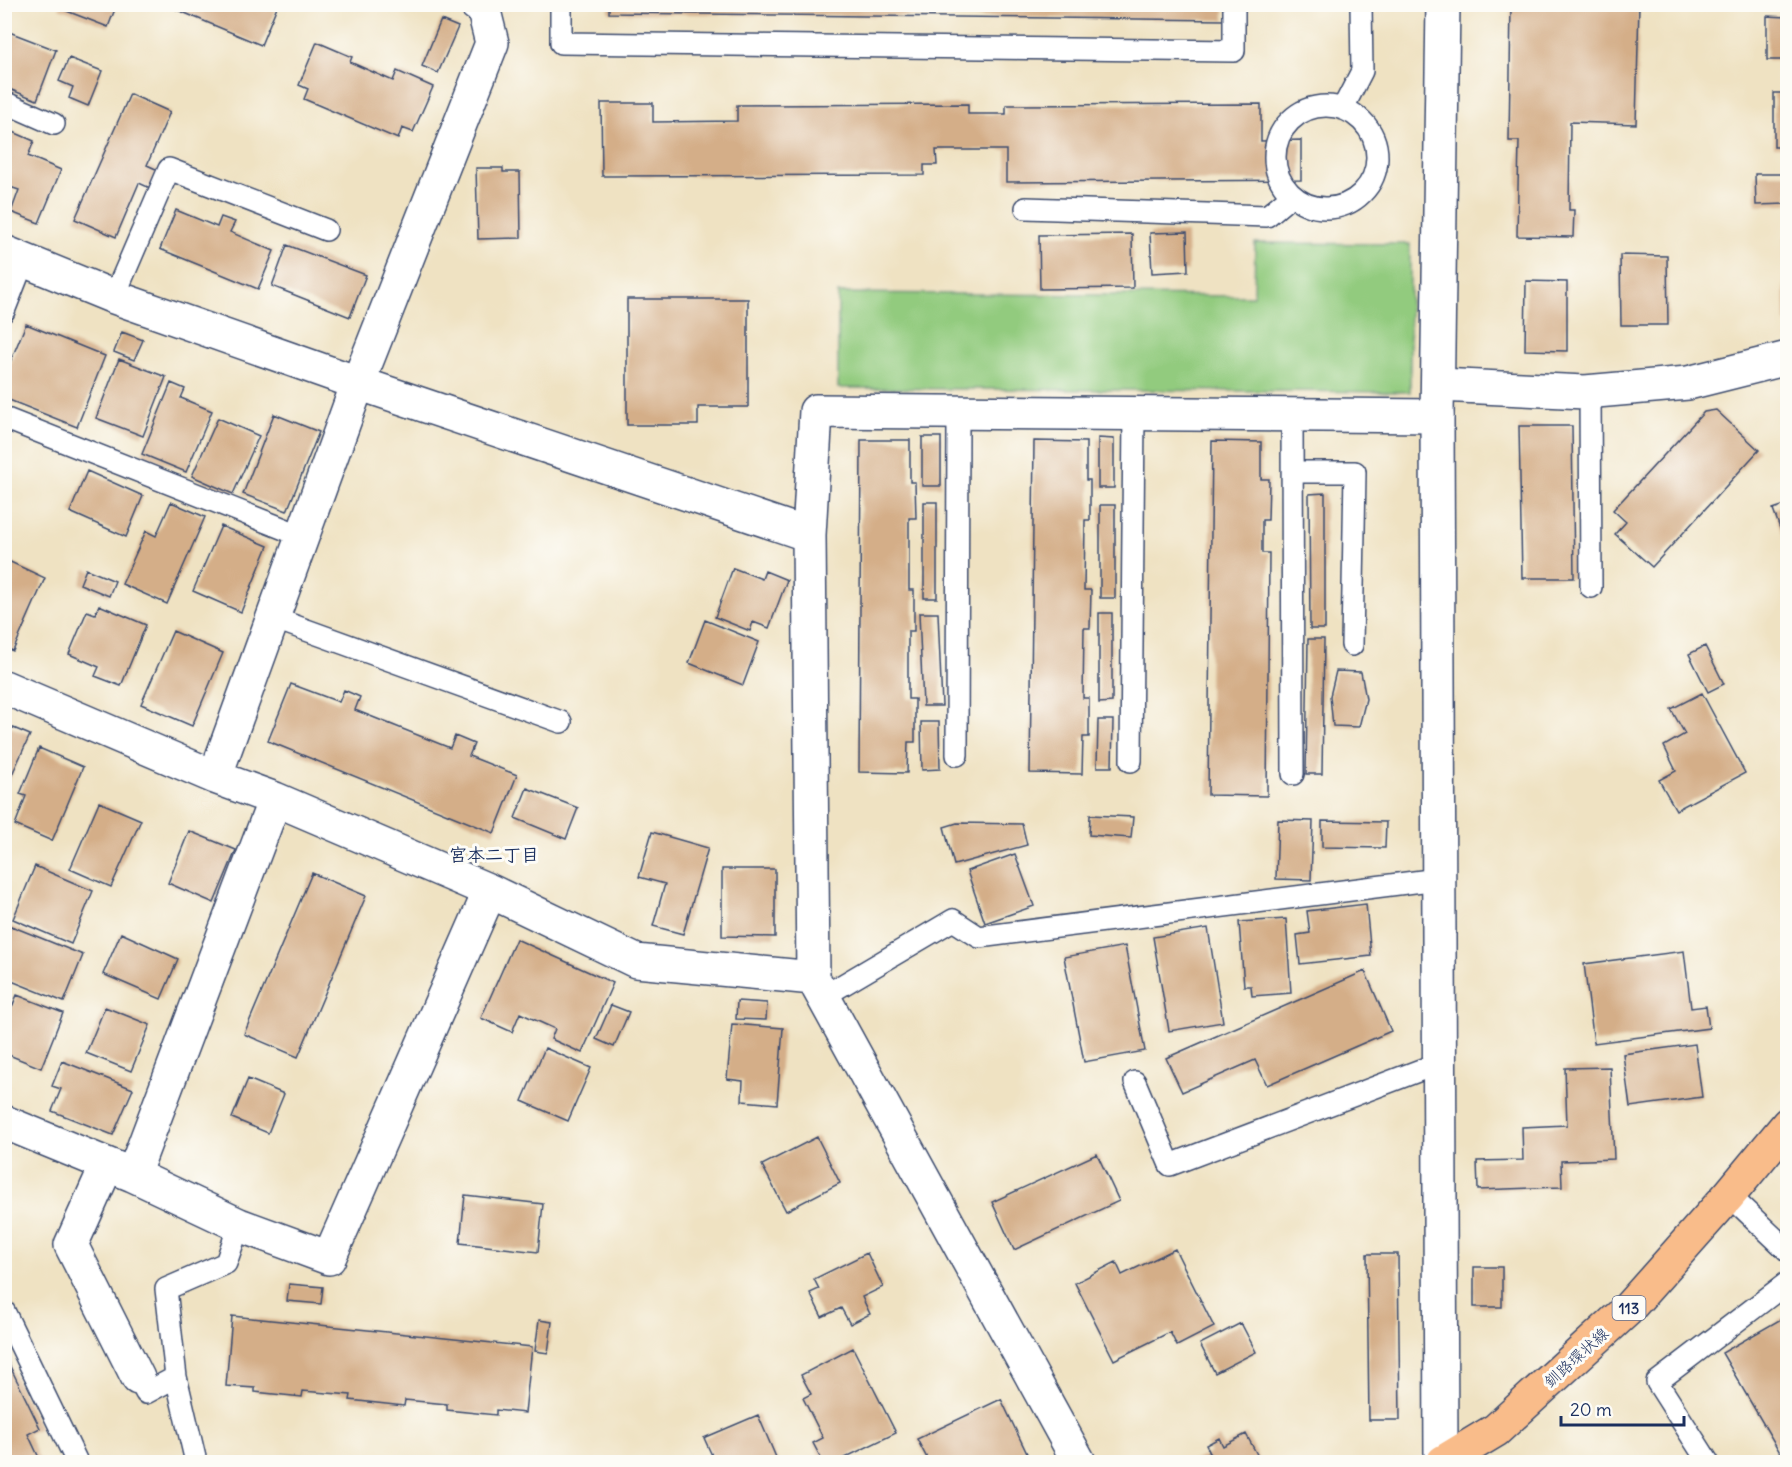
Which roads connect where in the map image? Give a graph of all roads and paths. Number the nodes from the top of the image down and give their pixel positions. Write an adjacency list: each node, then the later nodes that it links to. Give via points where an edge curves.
1 (476, 4): 16 (street, via 483,8 492,43)
2 (561, 4): 3 (lane, via 561,43 1234,51)
3 (1234, 4)
4 (1361, 4): 7 (lane, via 1362,71)
5 (1443, 4): 18 (street)
6 (4, 102): 8 (lane)
7 (1343, 108): 9 (lane, via 1323,106 1304,111 1288,123 1278,140 1275,160 1280,179); 9 (lane, via 1359,117 1377,147 1377,166 1371,183 1359,197 1325,208 1308,205)
8 (54, 124)
9 (1292, 195): 10 (lane, via 1268,216)
10 (1026, 208)
11 (326, 230): 13 (lane, via 170,169)
12 (14, 256): 13 (street); 14 (lane)
13 (114, 297): 16 (street)
14 (4, 311)
15 (1788, 358): 17 (street, via 1689,383)
16 (358, 382): 24 (street); 25 (street)
17 (1590, 391): 18 (street); 26 (lane)
18 (1438, 401): 21 (street); 36 (street)
19 (958, 412): 20 (street); 25 (street, via 816,411); 31 (lane)
20 (1134, 414): 21 (street); 32 (lane)
21 (1292, 415): 23 (lane)
22 (4, 418): 24 (lane)
23 (1293, 472): 28 (lane, via 1355,472); 33 (lane)
24 (302, 536): 27 (street)
25 (809, 536): 38 (street)
26 (1591, 587)
27 (273, 618): 30 (lane); 34 (street)
28 (1352, 645)
29 (4, 687): 34 (street)
30 (561, 722)
31 (957, 755)
32 (1131, 761)
33 (1293, 774)
34 (215, 777): 35 (street)
35 (275, 799): 37 (street); 43 (street)
36 (1438, 879): 38 (lane, via 979,937 953,920); 39 (street)
37 (490, 891): 38 (street, via 636,961); 45 (street, via 329,1258)
38 (818, 987): 53 (street)
39 (1439, 1062): 40 (lane, via 1170,1165); 54 (street)
40 (1135, 1083)
41 (4, 1122): 43 (street)
42 (1788, 1124): 44 (main road, 釧路環状線 / 113)
43 (120, 1170): 45 (street); 50 (street, via 71,1245)
44 (1729, 1195): 46 (lane); 54 (main road, 釧路環状線 / 113, via 1626,1311 1496,1430)
45 (239, 1225): 49 (lane, via 226,1263 166,1289)
46 (1788, 1251)
47 (1788, 1282): 55 (lane, via 1657,1382)
48 (4, 1311): 51 (lane)
49 (176, 1377): 50 (lane, via 146,1393); 52 (lane)
50 (138, 1378)
51 (77, 1462)
52 (196, 1462)
53 (1079, 1462)
54 (1442, 1462)
55 (1708, 1462)

